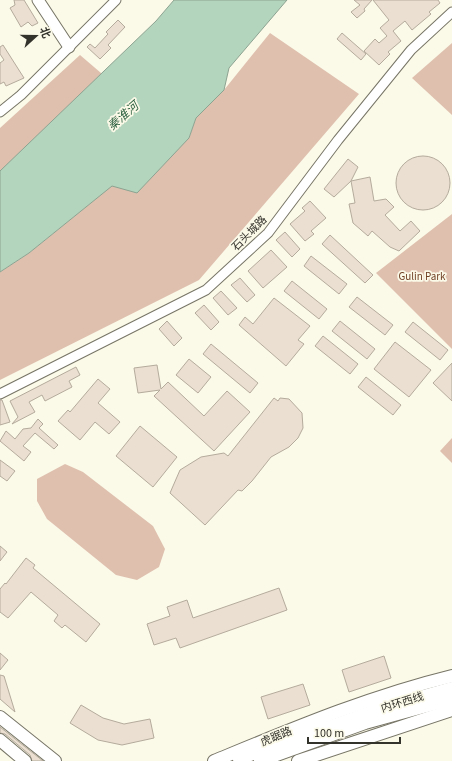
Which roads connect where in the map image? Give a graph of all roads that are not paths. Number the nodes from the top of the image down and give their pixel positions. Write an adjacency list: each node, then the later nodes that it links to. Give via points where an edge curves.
1 (38, 0): 4 (main road)
2 (116, 0): 4 (street)
3 (452, 12): 6 (street, 石头城路, via 411,50 338,140 268,233 206,290)
4 (69, 47): 5 (street, via 21,95)
5 (0, 112)
6 (0, 394)
7 (452, 676): 13 (main road, 虎踞路, via 414,685 346,708)
8 (452, 688): 13 (main road, 内环西线, via 385,707)
9 (452, 699): 17 (main road, 内环西线, via 364,723)
10 (452, 710): 18 (main road)
11 (0, 717): 15 (main road)
12 (0, 740): 14 (main road)
13 (231, 758): 16 (main road, 虎踞路)
14 (25, 761)
15 (55, 761)
16 (214, 761)
17 (260, 761)
18 (298, 761)

